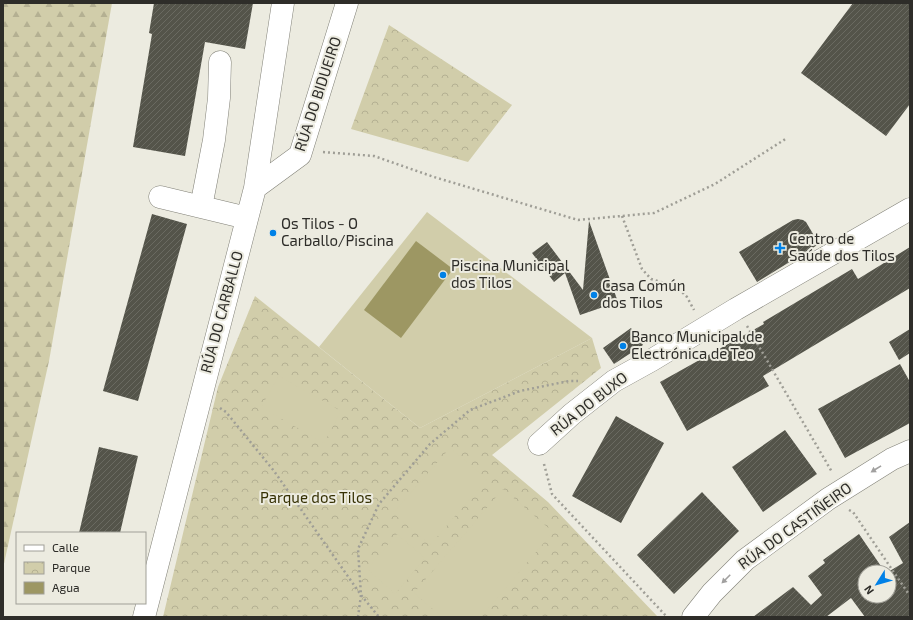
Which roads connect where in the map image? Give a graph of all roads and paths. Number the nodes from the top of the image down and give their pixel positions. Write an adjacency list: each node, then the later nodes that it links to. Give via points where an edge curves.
1 (283, 3): 6 (street, RÚA DO CARBALLO)
2 (347, 3): 5 (street, RÚA DO BIDUEIRO)
3 (220, 62): 8 (street, via 214,140)
4 (787, 138): 10 (path, via 715,184 654,213)
5 (305, 140): 6 (street, RÚA DO BIDUEIRO, via 300,155); 10 (path, via 320,152 374,156 434,177 578,220)
6 (255, 188): 11 (street, RÚA DO CARBALLO)
7 (160, 197): 8 (street)
8 (201, 207): 11 (street)
9 (910, 209): 13 (street, RÚA DO BUXO)
10 (622, 216): 12 (path, via 642,269 651,279 677,287)
11 (247, 218): 15 (street, RÚA DO CARBALLO)
12 (687, 296)
13 (736, 309): 14 (street, RÚA DO BUXO); 18 (path, via 835,477)
14 (614, 381): 16 (street, RÚA DO BUXO); 19 (path, via 569,381 534,388 470,410 430,444 379,504 358,549)
15 (201, 392): 19 (path, via 226,412 274,471); 21 (street, RÚA DO CARBALLO)
16 (539, 444): 24 (path, via 552,494)
17 (910, 450): 18 (street, RÚA DO CASTIÑEIRO, one-way to 18)
18 (828, 499): 20 (path, via 853,512); 25 (street, RÚA DO CASTIÑEIRO, one-way to 25, via 745,560 712,593)
19 (361, 595): 22 (path); 23 (path)
20 (910, 596)
21 (144, 617)
22 (358, 617)
23 (379, 617)
24 (667, 617)
25 (694, 617)

